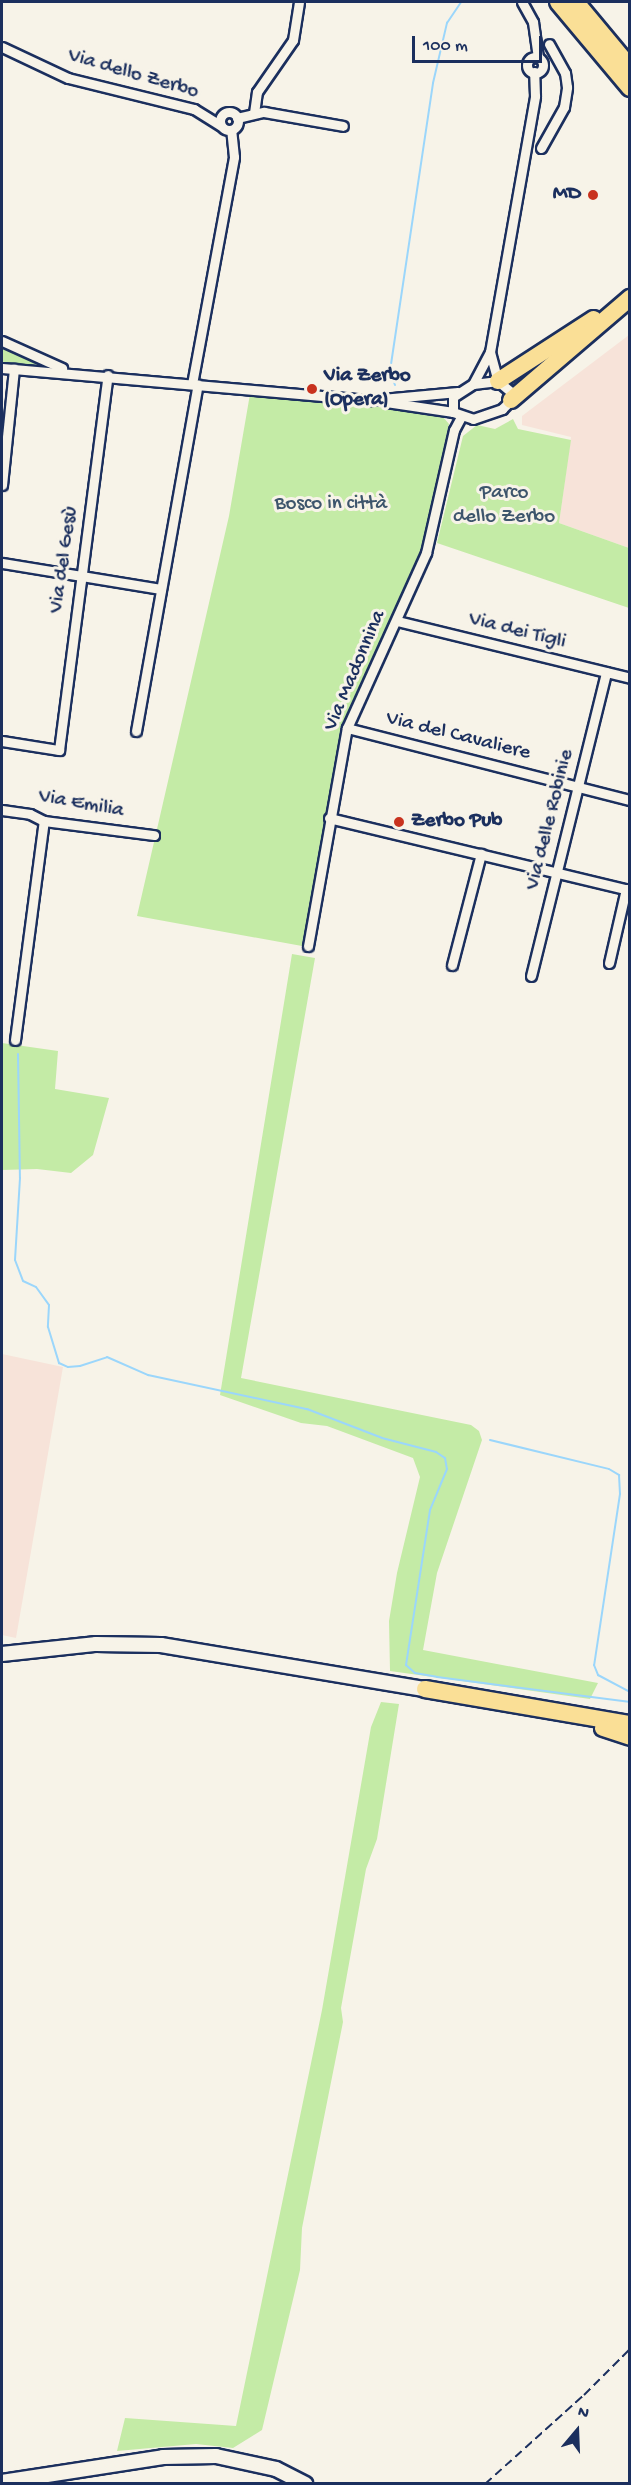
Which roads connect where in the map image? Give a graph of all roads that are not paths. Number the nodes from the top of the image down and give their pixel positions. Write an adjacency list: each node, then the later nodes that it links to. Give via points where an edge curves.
1 (299, 2): 10 (street, via 293,40 257,93)
2 (522, 2): 18 (street, via 533,22 542,68 534,72 535,96)
3 (558, 2): 7 (highway)
4 (576, 2): 7 (highway)
5 (549, 44): 15 (street, via 565,73 567,87 564,107)
6 (2, 47): 12 (street, Via dello Zerbo, via 68,78 194,109)
7 (623, 70): 8 (highway); 9 (highway)
8 (630, 88)
9 (630, 97)
10 (254, 113): 11 (street); 13 (street)
11 (237, 118): 12 (street, via 225,113); 14 (street)
12 (220, 125): 14 (street, Via dello Zerbo)
13 (343, 126)
14 (231, 130): 24 (street, via 234,157)
15 (541, 148)
16 (625, 301): 23 (highway); 28 (highway)
17 (2, 341): 21 (street)
18 (490, 352): 23 (street); 25 (street)
19 (2, 368): 20 (street)
20 (14, 369): 21 (street); 30 (street)
21 (76, 372): 22 (street)
22 (108, 375): 24 (street); 32 (street, Via del Gesù)
23 (498, 381): 25 (street); 28 (street, via 509,390)
24 (195, 384): 27 (street); 33 (street)
25 (472, 384): 26 (street)
26 (458, 392): 27 (street); 29 (street, via 452,403)
27 (371, 400): 29 (street)
28 (511, 400): 29 (street, via 485,417)
29 (457, 414): 34 (street, Via Madonnina, via 426,553)
30 (2, 485)
31 (2, 563): 32 (street)
32 (81, 576): 33 (street); 39 (street, Via del Gesù, via 59,750)
33 (161, 589): 38 (street)
34 (397, 621): 35 (street, Via dei Tigli); 37 (street, Via Madonnina)
35 (606, 672): 36 (street, Via dei Tigli); 40 (street, Via delle Robinie)
36 (630, 678)
37 (347, 728): 40 (street, Via del Cavaliere); 43 (street, Via Madonnina)
38 (136, 731)
39 (2, 741)
40 (579, 787): 41 (street, Via del Cavaliere); 47 (street, Via delle Robinie)
41 (630, 800)
42 (2, 810): 44 (street, Via Emilia, via 30,814)
43 (329, 818): 46 (street); 49 (street, Via Madonnina)
44 (44, 821): 45 (street, Via Emilia); 53 (street)
45 (154, 835)
46 (481, 854): 47 (street); 51 (street)
47 (556, 872): 48 (street); 52 (street, Via delle Robinie)
48 (628, 890): 50 (street)
49 (308, 946)
50 (609, 963)
51 (452, 965)
52 (531, 976)
53 (15, 1040)
54 (2, 1654): 55 (main road, via 96,1644 161,1645)
55 (425, 1689): 56 (highway)
56 (462, 1695): 57 (highway, via 527,1698); 58 (highway); 59 (highway, via 506,1711 604,1728)
57 (630, 1713)
58 (630, 1724)
59 (630, 1737)
60 (2, 2482): 61 (main road, via 163,2457 216,2456 276,2469)
61 (305, 2484)

